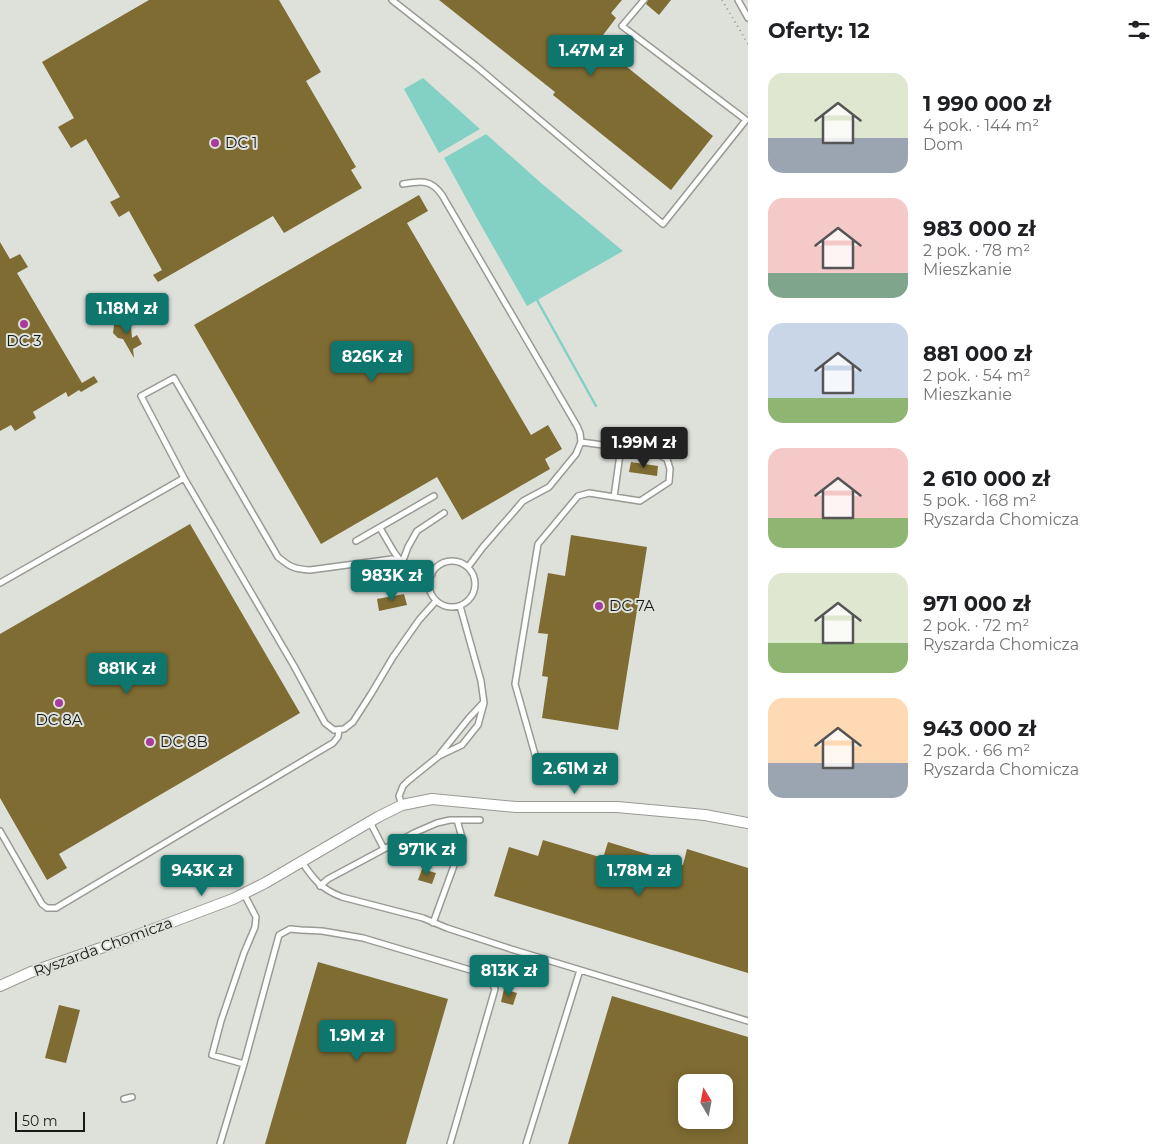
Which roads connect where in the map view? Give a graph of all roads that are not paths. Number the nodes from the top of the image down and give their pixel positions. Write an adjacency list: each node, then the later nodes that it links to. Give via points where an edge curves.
1 (392, 0): 2 (lane, via 476,66 663,224 746,120 622,26)
2 (644, 0)
3 (738, 0): 4 (lane)
4 (748, 18)
5 (403, 184): 6 (lane, via 424,182 438,189 577,426)
6 (581, 442): 7 (lane); 15 (lane, via 576,454 549,487 523,501)
7 (621, 447): 10 (lane); 10 (lane, via 654,452 667,458 669,482 640,501)
8 (184, 478): 14 (lane, via 140,396 174,378 278,557 288,566 310,570 392,559); 17 (lane); 21 (lane, via 325,724)
9 (434, 496): 12 (lane)
10 (614, 497): 23 (lane, via 589,493 578,496 538,544 515,684 536,758)
11 (444, 513): 14 (lane, via 417,530)
12 (380, 528): 13 (lane); 14 (lane)
13 (356, 542)
14 (402, 563): 16 (lane)
15 (468, 567): 16 (lane, via 450,561 442,563); 19 (lane, via 474,576 474,591 471,598)
16 (432, 574): 18 (lane, via 430,589)
17 (0, 583)
18 (436, 601): 19 (lane, via 443,606); 21 (lane, via 393,657 353,722)
19 (460, 606): 20 (lane)
20 (484, 703): 22 (lane); 22 (lane, via 478,725 462,745)
21 (339, 730): 29 (lane, via 333,743 56,908 42,904)
22 (439, 756): 24 (lane, via 402,786 399,796)
23 (608, 773)
24 (402, 805): 27 (street, Ryszarda Chomicza); 28 (street, Ryszarda Chomicza, via 432,799 516,807 617,808 705,815)
25 (457, 820): 26 (lane); 30 (lane, via 437,823); 34 (lane, via 463,841)
26 (480, 820)
27 (370, 821): 30 (lane); 31 (street, Ryszarda Chomicza)
28 (748, 823)
29 (0, 831)
30 (384, 849): 32 (lane)
31 (302, 862): 32 (lane); 33 (street, Ryszarda Chomicza)
32 (320, 886): 34 (lane, via 342,897)
33 (244, 894): 36 (street, Ryszarda Chomicza); 38 (lane, via 256,917 255,927 221,1021 212,1056)
34 (434, 922): 35 (lane)
35 (580, 970): 37 (lane); 43 (lane)
36 (0, 986)
37 (748, 1021)
38 (244, 1064): 41 (lane); 42 (lane, via 280,935 290,929 363,938 477,972 490,980 495,989)
39 (132, 1096): 40 (lane)
40 (124, 1099)
41 (220, 1144)
42 (450, 1144)
43 (526, 1144)

